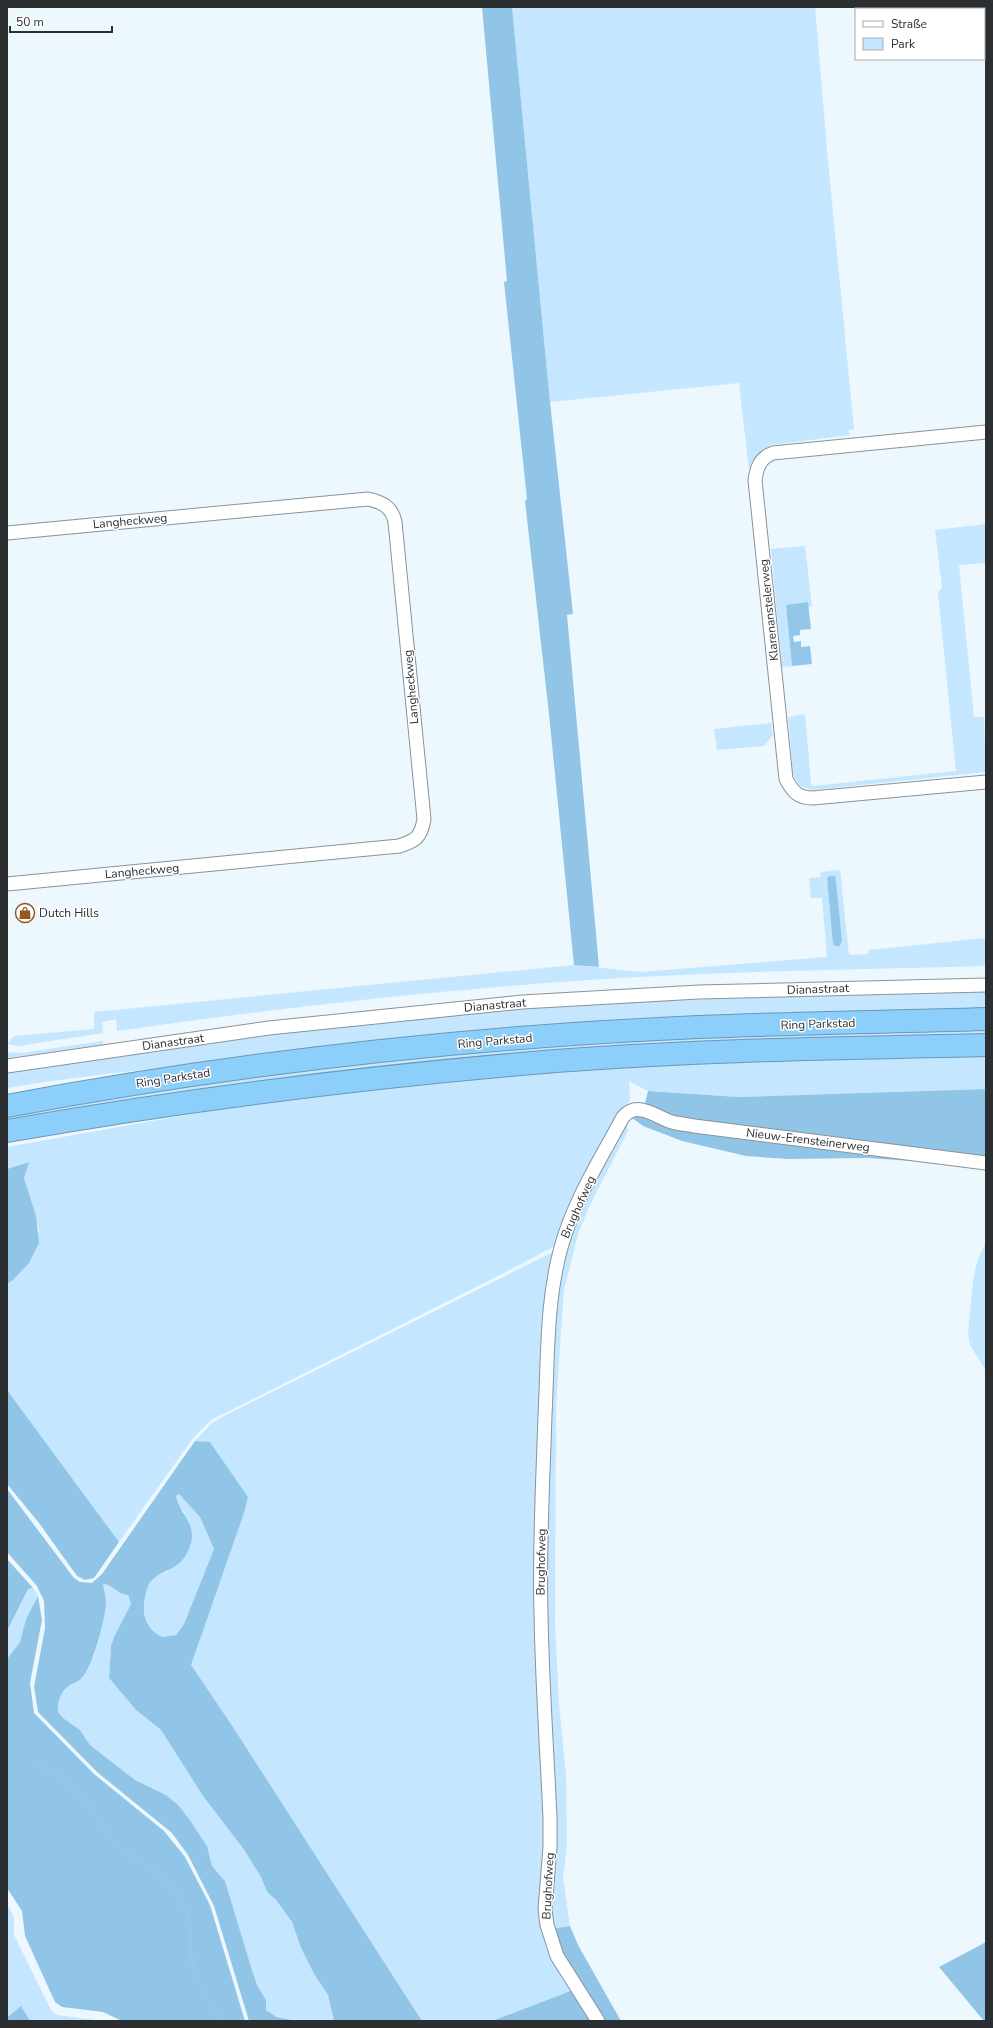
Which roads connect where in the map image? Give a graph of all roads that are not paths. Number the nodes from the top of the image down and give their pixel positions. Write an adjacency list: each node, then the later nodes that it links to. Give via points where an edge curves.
1 (986, 432): 3 (street, Klarenanstelerweg, via 773,453 760,462 755,480 786,779 792,790 797,795 813,798)
2 (7, 533): 4 (street, Langheckweg, via 368,499 379,501 388,507 394,514 395,522 424,819 419,836 411,842 394,847)
3 (986, 782)
4 (7, 884)
5 (986, 985): 8 (street, Dianastraat, via 699,992 522,1002 269,1028)
6 (986, 1019): 9 (highway, Ring Parkstad, via 700,1027 415,1048 220,1071)
7 (986, 1045): 11 (highway, Ring Parkstad, via 701,1053 496,1066 340,1081)
8 (7, 1066)
9 (7, 1106)
10 (634, 1110): 12 (street, Nieuw-Erensteinerweg, via 644,1110 670,1122 694,1126); 13 (street, Brughofweg, via 623,1118 599,1163 575,1209 562,1245 551,1306 544,1437 541,1614 550,1836 546,1917 557,1956)
11 (7, 1131)
12 (986, 1163)
13 (598, 2021)

